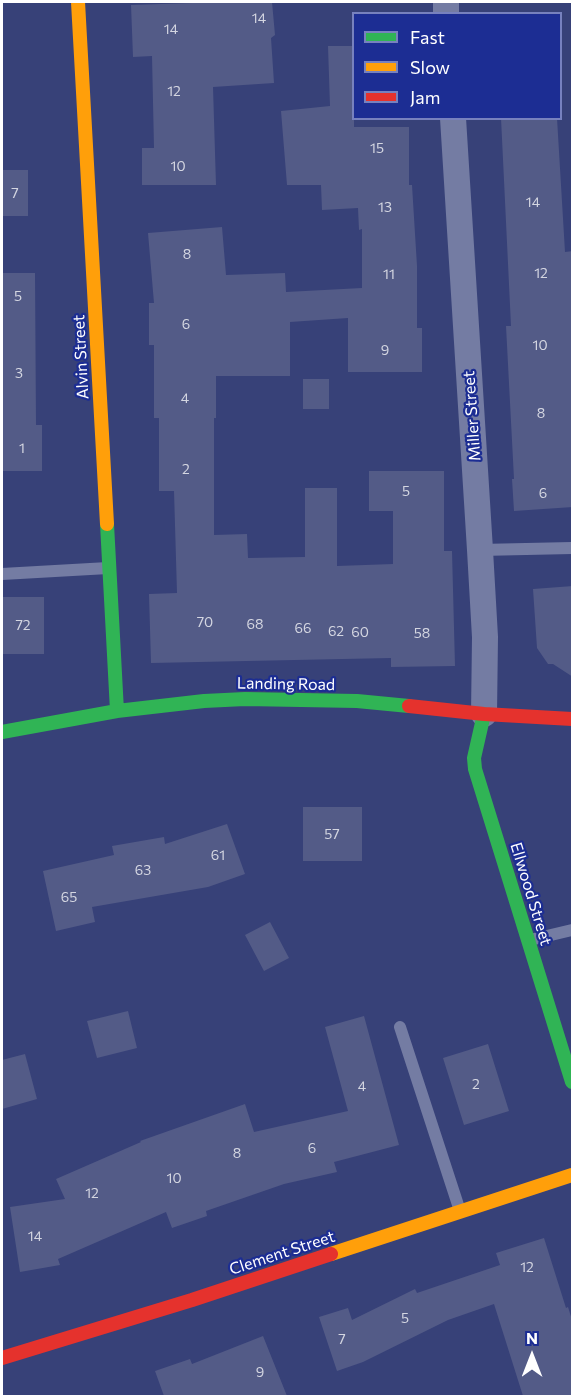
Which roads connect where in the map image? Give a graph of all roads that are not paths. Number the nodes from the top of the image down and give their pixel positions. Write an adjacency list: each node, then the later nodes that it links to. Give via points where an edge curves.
1 (78, 2): 5 (street, Alvin Street)
2 (453, 120): 4 (street, Miller Street)
3 (573, 548): 4 (lane)
4 (480, 550): 8 (street, Miller Street)
5 (110, 568): 6 (lane); 7 (street, Alvin Street)
6 (2, 574)
7 (117, 711): 8 (street, Landing Road, via 245,699 357,701); 10 (street, Landing Road)
8 (484, 714): 9 (street, Landing Road); 12 (street, Ellwood Street, via 475,769)
9 (573, 719)
10 (2, 732)
11 (573, 930): 12 (lane)
12 (528, 941): 14 (street, Ellwood Street)
13 (400, 1027): 16 (lane)
14 (573, 1082)
15 (573, 1175): 16 (street, Clement Street)
16 (460, 1212): 17 (street, Clement Street)
17 (2, 1358)

